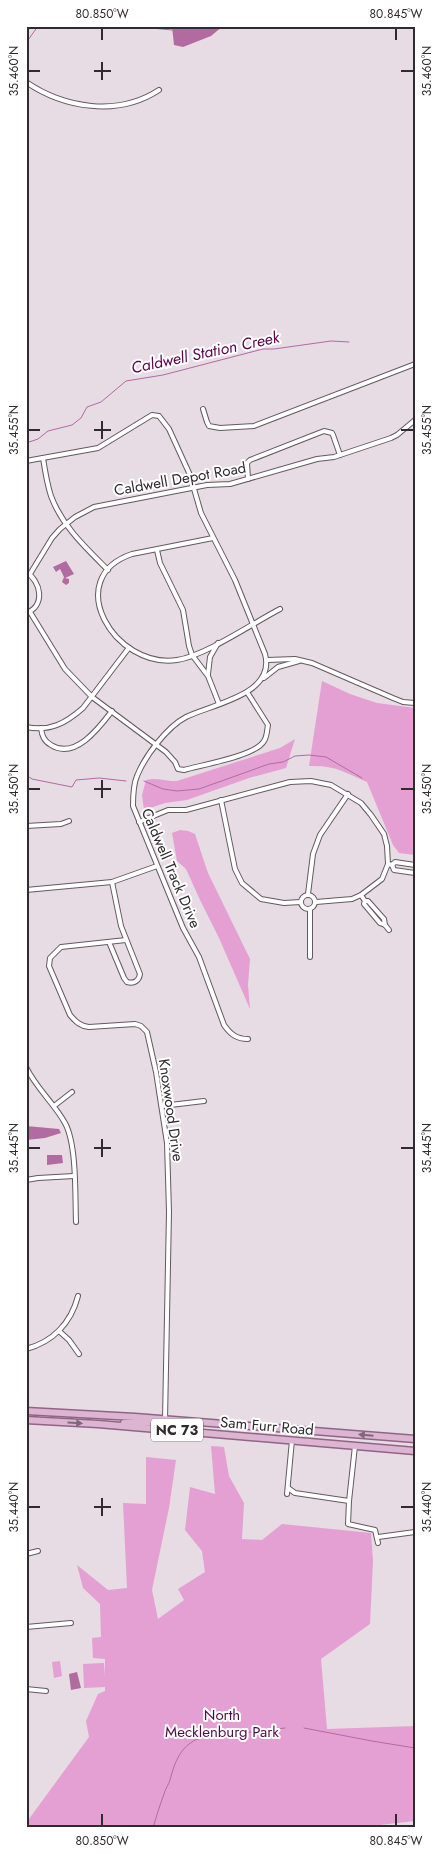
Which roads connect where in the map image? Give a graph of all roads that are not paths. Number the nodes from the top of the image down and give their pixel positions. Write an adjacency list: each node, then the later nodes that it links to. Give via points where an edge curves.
1 (26, 82): 2 (street, via 50,96 87,106 118,105)
2 (159, 90)
3 (415, 364): 4 (street, via 254,426 210,426)
4 (204, 409)
5 (415, 420): 6 (street, Caldwell Depot Road, via 397,436)
6 (340, 454): 9 (street, Caldwell Depot Road); 9 (street, via 334,435 324,432 250,460 246,467)
7 (43, 458): 8 (street); 10 (street, via 98,448 157,415 170,429); 11 (street, via 51,496)
8 (26, 460)
9 (248, 479): 10 (street, Caldwell Depot Road)
10 (194, 487): 11 (street, Caldwell Depot Road, via 94,507); 12 (street, via 198,506)
11 (66, 524): 14 (street); 15 (street, Caldwell Depot Road)
12 (213, 538): 13 (street); 18 (street, via 235,580)
13 (157, 550): 14 (street, via 123,557); 21 (street, via 183,610)
14 (108, 570): 20 (street, via 99,589 100,608 106,625)
15 (28, 573): 17 (street, via 37,583 39,596 37,605)
16 (280, 609): 18 (street)
17 (28, 612): 27 (street, via 64,669)
18 (252, 624): 19 (street); 22 (street)
19 (218, 643): 21 (street); 24 (street, via 210,657)
20 (128, 648): 21 (street, via 161,661); 27 (street)
21 (192, 656): 24 (street)
22 (267, 660): 23 (street); 25 (street)
23 (300, 661): 25 (street, Caldwell Track Drive, via 278,667); 28 (street, via 322,666 398,700)
24 (208, 676): 29 (street)
25 (262, 679): 26 (street, Caldwell Track Drive)
26 (247, 692): 29 (street, Caldwell Track Drive); 33 (street, via 268,725 264,741 256,748 184,770 178,769 171,757)
27 (92, 697): 30 (street); 32 (street, via 64,722)
28 (415, 703)
29 (219, 704): 33 (street, Caldwell Track Drive, via 187,717 169,729)
30 (112, 711): 32 (street, via 94,733 70,748 51,745 42,736); 33 (street)
31 (26, 727): 32 (street)
32 (41, 728)
33 (157, 745): 37 (street, Caldwell Track Drive, via 136,776 132,792)
34 (348, 794): 35 (street, via 331,785 304,781); 39 (street, via 361,803 384,834); 45 (street, via 320,835 313,854)
35 (221, 800): 37 (street, via 186,810 168,810); 47 (street, via 235,869 242,883 261,899)
36 (69, 821): 38 (street)
37 (139, 822): 41 (street, Caldwell Track Drive)
38 (26, 826)
39 (390, 865): 40 (street, via 395,862); 42 (street, via 394,870); 46 (street, via 382,879)
40 (415, 865)
41 (156, 866): 43 (street); 54 (street, Caldwell Track Drive, via 199,957 224,1025 230,1034)
42 (415, 872)
43 (112, 882): 44 (street); 51 (street)
44 (26, 890)
45 (308, 894): 47 (street, via 302,897); 48 (street)
46 (361, 895): 48 (street, via 352,899); 50 (street, via 364,904)
47 (301, 902): 49 (street)
48 (316, 902): 49 (street)
49 (310, 909): 53 (street)
50 (389, 930)
51 (126, 940): 52 (street, Knoxwood Drive); 52 (street, via 140,974 139,979 132,983 124,978)
52 (109, 942): 59 (street, Knoxwood Drive, via 60,947 50,958 49,966 75,1022 90,1027 135,1024 147,1032)
53 (310, 958)
54 (248, 1039)
55 (26, 1067): 58 (street)
56 (72, 1092): 58 (street)
57 (204, 1101): 59 (street)
58 (54, 1106): 60 (street, via 71,1139)
59 (162, 1106): 69 (street, Knoxwood Drive, via 169,1187)
60 (74, 1176): 61 (street); 62 (street)
61 (26, 1180)
62 (76, 1222)
63 (78, 1296): 64 (street, via 73,1311)
64 (59, 1331): 65 (street); 66 (street)
65 (26, 1349)
66 (79, 1354)
67 (26, 1411): 69 (main road, Sam Furr Road / NC 73)
68 (26, 1420): 70 (main road, Sam Furr Road / NC 73, one-way to 70)
69 (165, 1420): 70 (main road, via 158,1424); 71 (main road, Sam Furr Road / NC 73, one-way to 69)
70 (98, 1424): 72 (main road, Sam Furr Road / NC 73)
71 (415, 1439)
72 (292, 1440): 73 (main road, Sam Furr Road / NC 73); 75 (street)
73 (355, 1446): 74 (main road, Sam Furr Road / NC 73); 77 (street)
74 (415, 1451)
75 (288, 1488): 76 (street); 77 (street, via 293,1493)
76 (287, 1494)
77 (349, 1501): 79 (street, via 348,1524 373,1529)
78 (415, 1532): 79 (street)
79 (378, 1537): 80 (street)
80 (378, 1543)
81 (38, 1551): 82 (street)
82 (26, 1554)
83 (70, 1623): 84 (street)
84 (26, 1627)
85 (26, 1689): 86 (street)
86 (46, 1691)

